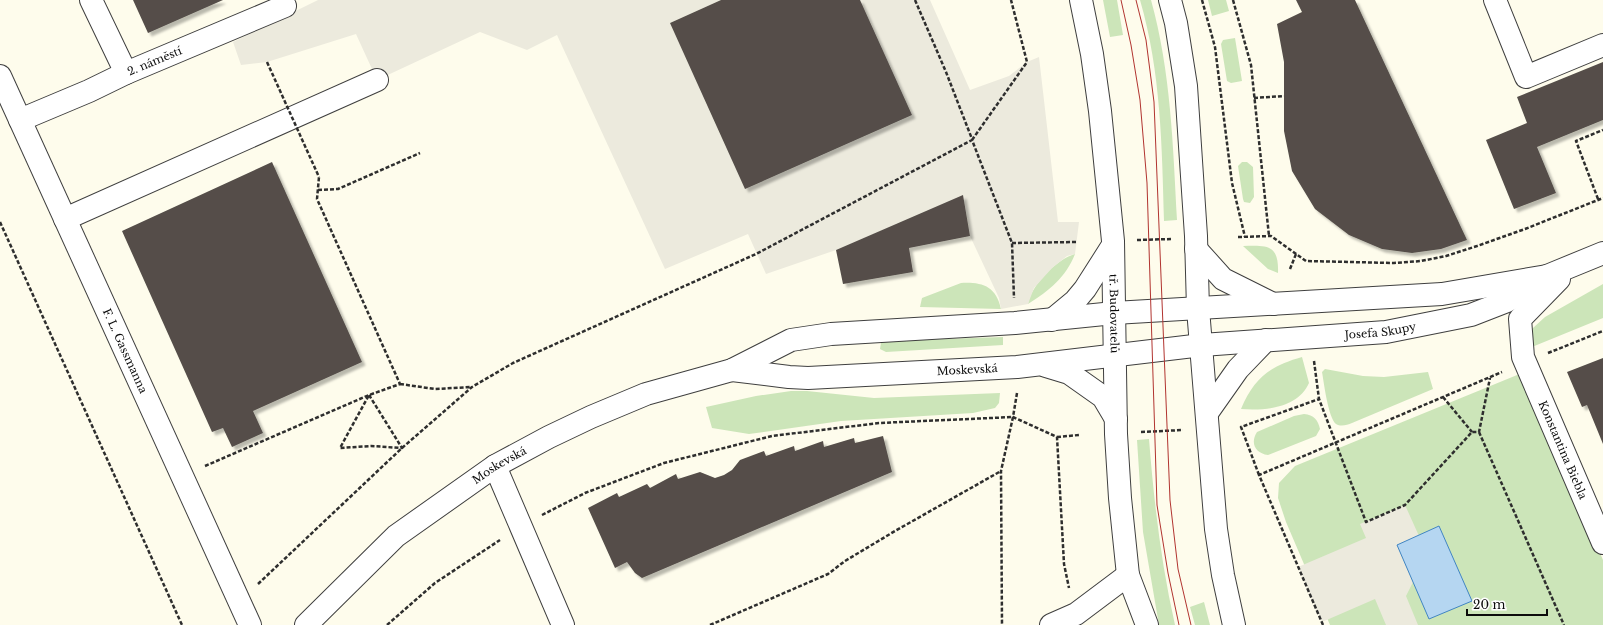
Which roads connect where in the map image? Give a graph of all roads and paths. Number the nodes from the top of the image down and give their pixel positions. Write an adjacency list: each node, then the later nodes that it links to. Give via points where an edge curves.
1 (91, 0): 12 (street)
2 (282, 0): 12 (street, 2. náměstí, via 285,6)
3 (915, 0): 19 (path)
4 (1011, 0): 19 (path, via 1027,62)
5 (1081, 0): 33 (street, tř. Budovatelů, via 1100,111)
6 (1170, 0): 32 (street, via 1186,86)
7 (1202, 0): 28 (path, via 1215,47 1232,183)
8 (1233, 0): 16 (path, via 1251,65)
9 (1495, 0): 10 (street, via 1526,76)
10 (1603, 45)
11 (267, 62): 21 (path, bridge, via 319,177)
12 (126, 73): 17 (street, 2. náměstí)
13 (0, 76): 17 (street, F. L. Gassmanna)
14 (377, 80): 24 (street)
15 (1284, 96): 16 (path)
16 (1254, 98): 26 (path)
17 (20, 120): 24 (street, F. L. Gassmanna)
18 (1603, 130): 23 (path, via 1576,141)
19 (972, 140): 31 (path); 54 (path, via 756,254 513,364)
20 (420, 153): 21 (path, via 338,189)
21 (318, 190): 53 (path, via 318,199)
22 (1603, 198): 23 (path)
23 (1598, 199): 35 (path, via 1525,229 1446,256 1421,261 1306,261)
24 (65, 219): 71 (street, F. L. Gassmanna)
25 (0, 222): 79 (path)
26 (1269, 236): 28 (path); 35 (path)
27 (1238, 237): 28 (path)
28 (1245, 237)
29 (1136, 240): 32 (path)
30 (1076, 242): 31 (path)
31 (1012, 244): 39 (path)
32 (1187, 244): 40 (street, via 1223,280); 41 (street)
33 (1113, 246): 42 (street, tř. Budovatelů); 43 (street, via 1075,301)
34 (1603, 253): 36 (street, Josefa Skupy)
35 (1296, 254): 37 (path)
36 (1572, 266): 38 (street, Josefa Skupy); 48 (street, Konstantina Biebla, via 1520,319)
37 (1290, 269)
38 (1547, 276): 40 (street, Josefa Skupy, via 1442,294); 45 (street, Josefa Skupy, via 1508,301 1471,315 1386,332)
39 (1014, 299)
40 (1274, 305): 41 (street, Josefa Skupy)
41 (1198, 309): 42 (street, Josefa Skupy); 46 (street)
42 (1114, 313): 43 (street, Moskevská); 47 (street, tř. Budovatelů)
43 (1052, 320): 51 (street, Moskevská, via 877,331 790,340)
44 (1603, 331): 48 (path)
45 (1266, 340): 46 (street, Josefa Skupy); 59 (street, via 1238,369)
46 (1202, 345): 47 (street, Moskevská); 59 (street)
47 (1115, 356): 49 (street, Moskevská); 61 (street, tř. Budovatelů)
48 (1524, 360): 52 (path); 75 (street, Konstantina Biebla)
49 (1042, 364): 51 (street, Moskevská, via 808,378); 61 (street, via 1069,373 1092,388 1103,397)
50 (1315, 366): 58 (path)
51 (732, 370): 70 (street, Moskevská, via 646,394 549,436)
52 (1490, 377): 57 (path); 65 (path)
53 (400, 384): 54 (path, via 435,389); 56 (path)
54 (472, 387): 69 (path)
55 (1017, 393): 60 (path)
56 (369, 395): 69 (path); 69 (path, via 340,448); 71 (path, via 200,469 189,463)
57 (1443, 396): 64 (path); 68 (path)
58 (1319, 399): 68 (path); 73 (path, via 1242,427)
59 (1208, 413): 88 (street, via 1216,529)
60 (1013, 417): 67 (path); 72 (path); 74 (path, via 879,423 772,436 664,463 585,493)
61 (1116, 420): 76 (street, tř. Budovatelů, via 1120,498)
62 (1186, 430): 63 (path)
63 (1137, 432)
64 (1472, 432): 65 (path); 68 (path, via 1405,505 1366,522)
65 (1480, 432): 90 (path)
66 (1079, 435): 67 (path)
67 (1057, 437): 78 (path, via 1064,564)
68 (1335, 443): 73 (path)
69 (402, 448): 77 (path)
70 (495, 466): 74 (street); 81 (street, Moskevská, via 396,536)
71 (178, 469): 77 (street, F. L. Gassmanna)
72 (1001, 471): 84 (path, via 895,531 828,574); 85 (path)
73 (1259, 475): 89 (path)
74 (521, 525): 82 (path, via 435,583); 83 (street)
75 (1603, 543)
76 (1128, 575): 78 (street); 87 (street, tř. Budovatelů)
77 (240, 601): 80 (street, F. L. Gassmanna)
78 (1076, 614): 86 (street)
79 (182, 625)
80 (250, 625)
81 (306, 625)
82 (387, 625)
83 (563, 625)
84 (710, 625)
85 (1002, 625)
86 (1051, 625)
87 (1147, 625)
88 (1234, 625)
89 (1324, 625)
90 (1564, 625)

